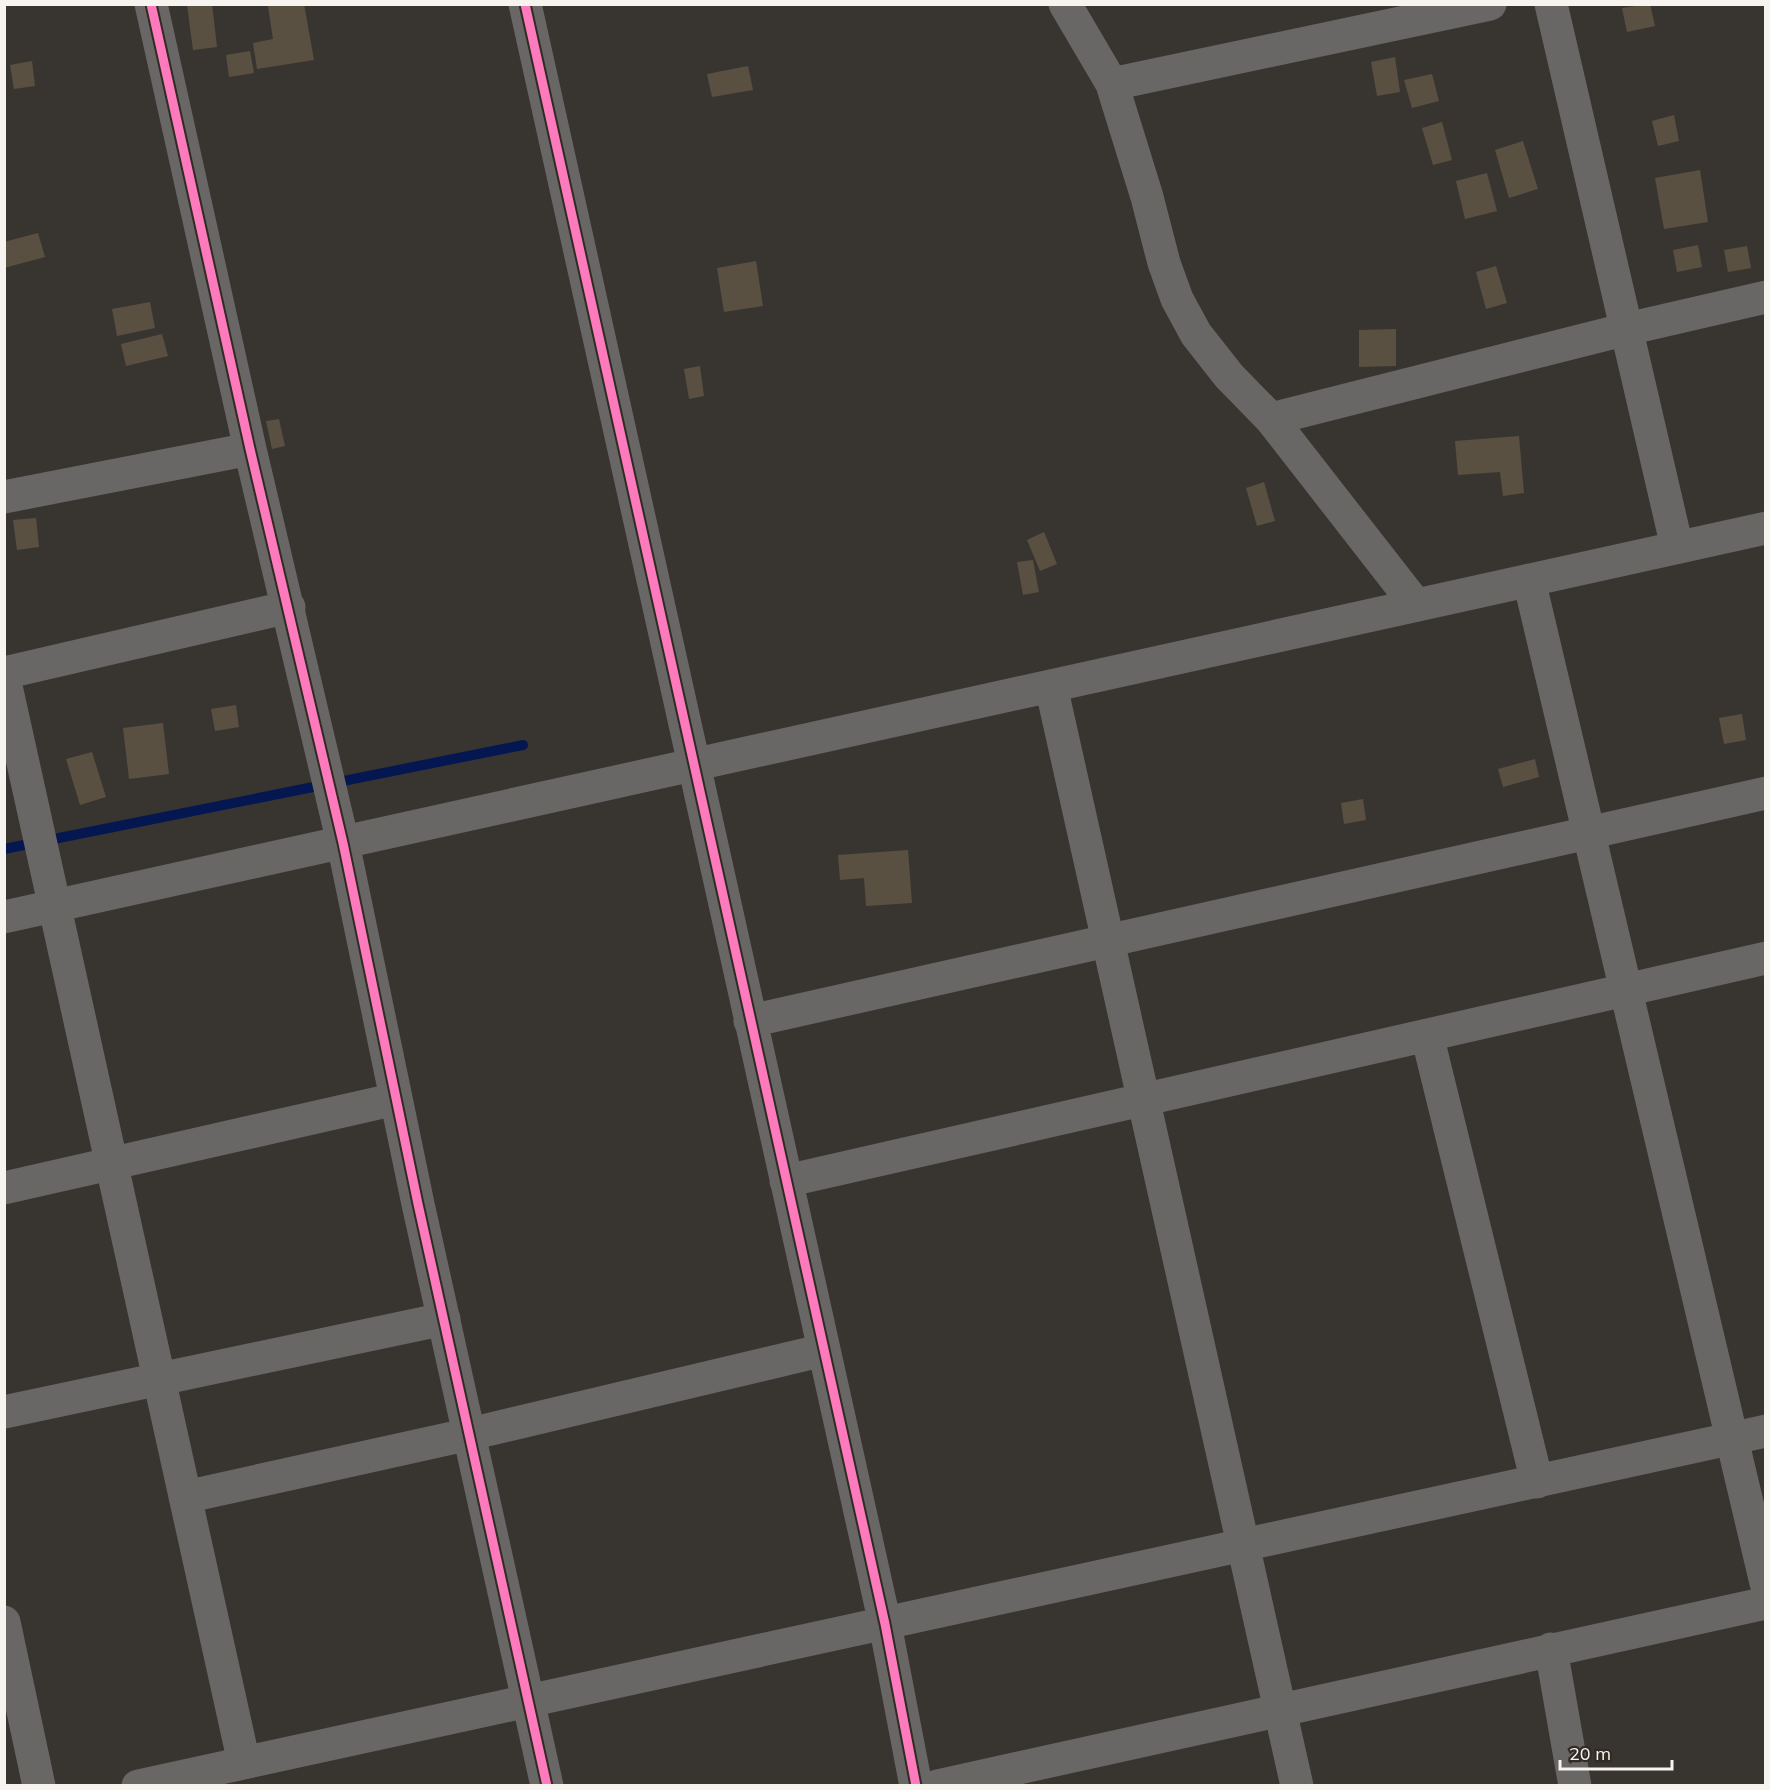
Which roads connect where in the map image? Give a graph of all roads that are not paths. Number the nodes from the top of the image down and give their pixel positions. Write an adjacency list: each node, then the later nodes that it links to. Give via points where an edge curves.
1 (151, 4): 10 (street)
2 (525, 4): 19 (street)
3 (1065, 4): 6 (street)
4 (1490, 4): 6 (street)
5 (1551, 4): 8 (street)
6 (1112, 84): 9 (street, via 1177,299 1196,334 1229,376)
7 (1766, 297): 8 (street)
8 (1627, 328): 9 (street); 13 (street)
9 (1271, 419): 15 (street)
10 (250, 449): 11 (street); 16 (street)
11 (4, 497)
12 (1766, 528): 13 (street)
13 (1677, 547): 14 (street)
14 (1529, 580): 15 (street); 21 (street)
15 (1416, 605): 18 (street)
16 (289, 607): 17 (street); 22 (street)
17 (4, 675): 23 (street)
18 (1051, 686): 19 (street); 25 (street)
19 (694, 765): 22 (street); 28 (street)
20 (1766, 793): 21 (street)
21 (1588, 833): 25 (street); 27 (street)
22 (343, 843): 23 (street); 30 (street)
23 (56, 906): 24 (street); 32 (street)
24 (4, 917)
25 (1108, 941): 28 (street); 31 (street)
26 (1766, 958): 27 (street)
27 (1625, 989): 29 (street); 41 (street)
28 (750, 1021): 33 (street)
29 (1427, 1035): 31 (street); 42 (street)
30 (396, 1099): 32 (street); 35 (street)
31 (1143, 1100): 33 (street); 44 (street)
32 (113, 1162): 34 (street); 37 (street)
33 (786, 1181): 36 (street)
34 (4, 1188)
35 (444, 1319): 37 (street); 40 (street)
36 (824, 1350): 40 (street); 48 (street)
37 (159, 1381): 38 (street); 43 (street)
38 (4, 1412)
39 (1766, 1431): 41 (street)
40 (470, 1434): 43 (street); 50 (street)
41 (1733, 1438): 42 (street); 45 (street)
42 (1537, 1482): 44 (street)
43 (185, 1497): 52 (street)
44 (1244, 1545): 48 (street); 51 (street)
45 (1766, 1583)
46 (1766, 1603): 49 (street)
47 (4, 1622): 53 (street)
48 (885, 1624): 50 (street); 56 (street)
49 (1551, 1649): 51 (street); 59 (street)
50 (529, 1698): 52 (street); 55 (street)
51 (1280, 1710): 57 (street); 58 (street)
52 (244, 1763): 54 (street)
53 (39, 1785)
54 (138, 1785)
55 (547, 1785)
56 (916, 1785)
57 (937, 1785)
58 (1297, 1785)
59 (1575, 1785)

